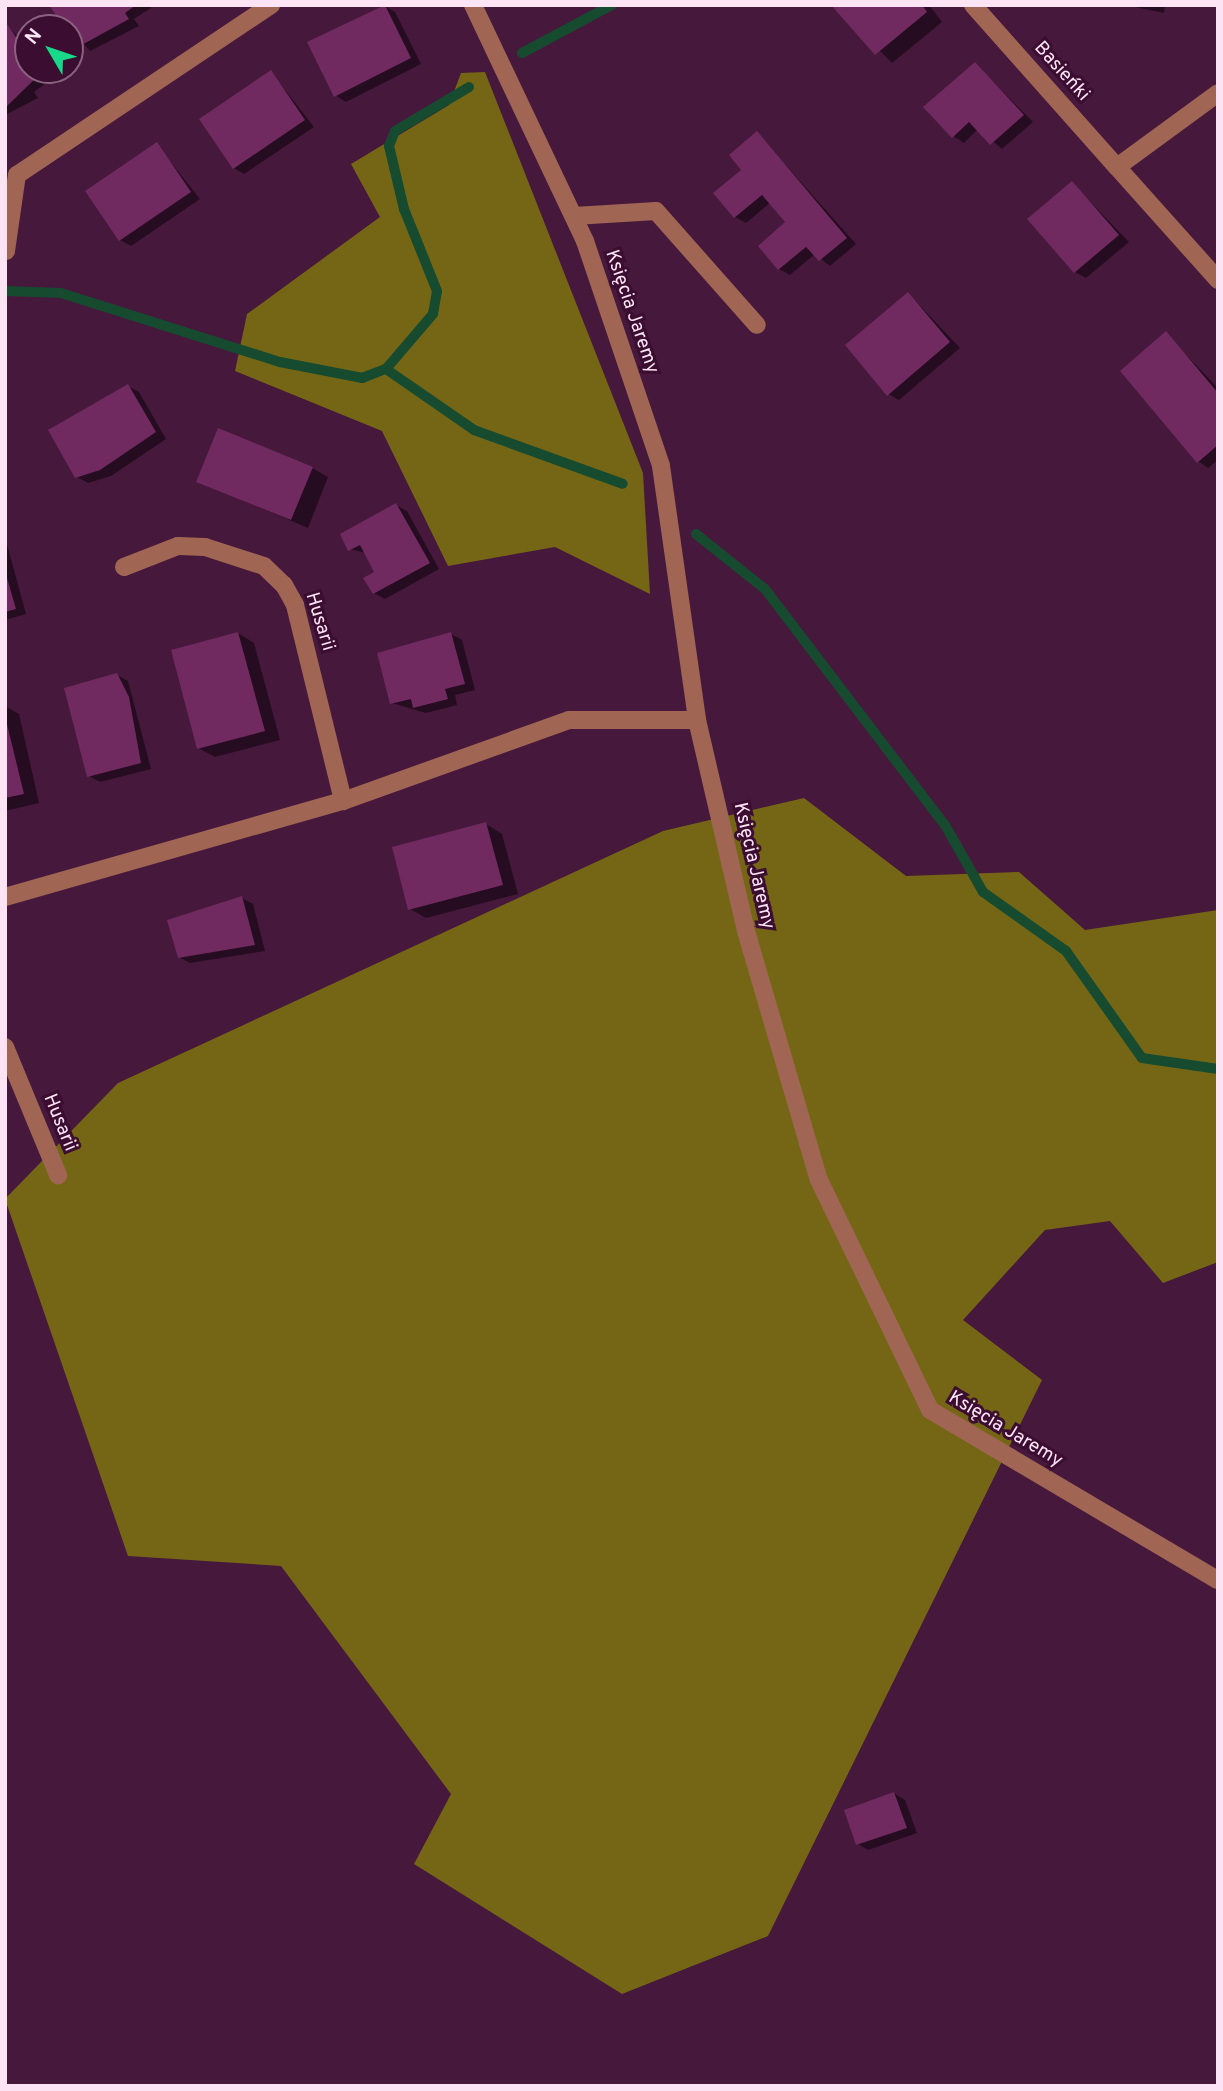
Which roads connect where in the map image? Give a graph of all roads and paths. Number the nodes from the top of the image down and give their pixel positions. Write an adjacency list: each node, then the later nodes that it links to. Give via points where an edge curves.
1 (271, 5): 7 (street, via 17,175)
2 (473, 5): 6 (street, Księcia Jaremy)
3 (973, 5): 5 (street, Basieńki)
4 (1218, 93): 5 (street)
5 (1117, 167): 8 (street, Basieńki)
6 (574, 216): 9 (street, via 656,211); 11 (street, Księcia Jaremy, via 661,466)
7 (6, 251)
8 (1218, 280)
9 (757, 325)
10 (124, 566): 12 (street, Husarii, via 178,546 205,547 264,566 284,585 295,605)
11 (697, 720): 12 (street, via 569,720); 16 (street, Księcia Jaremy, via 746,931 819,1180 930,1410)
12 (343, 801): 13 (street)
13 (5, 897)
14 (5, 1047): 15 (street, Husarii)
15 (58, 1175)
16 (1218, 1580)

